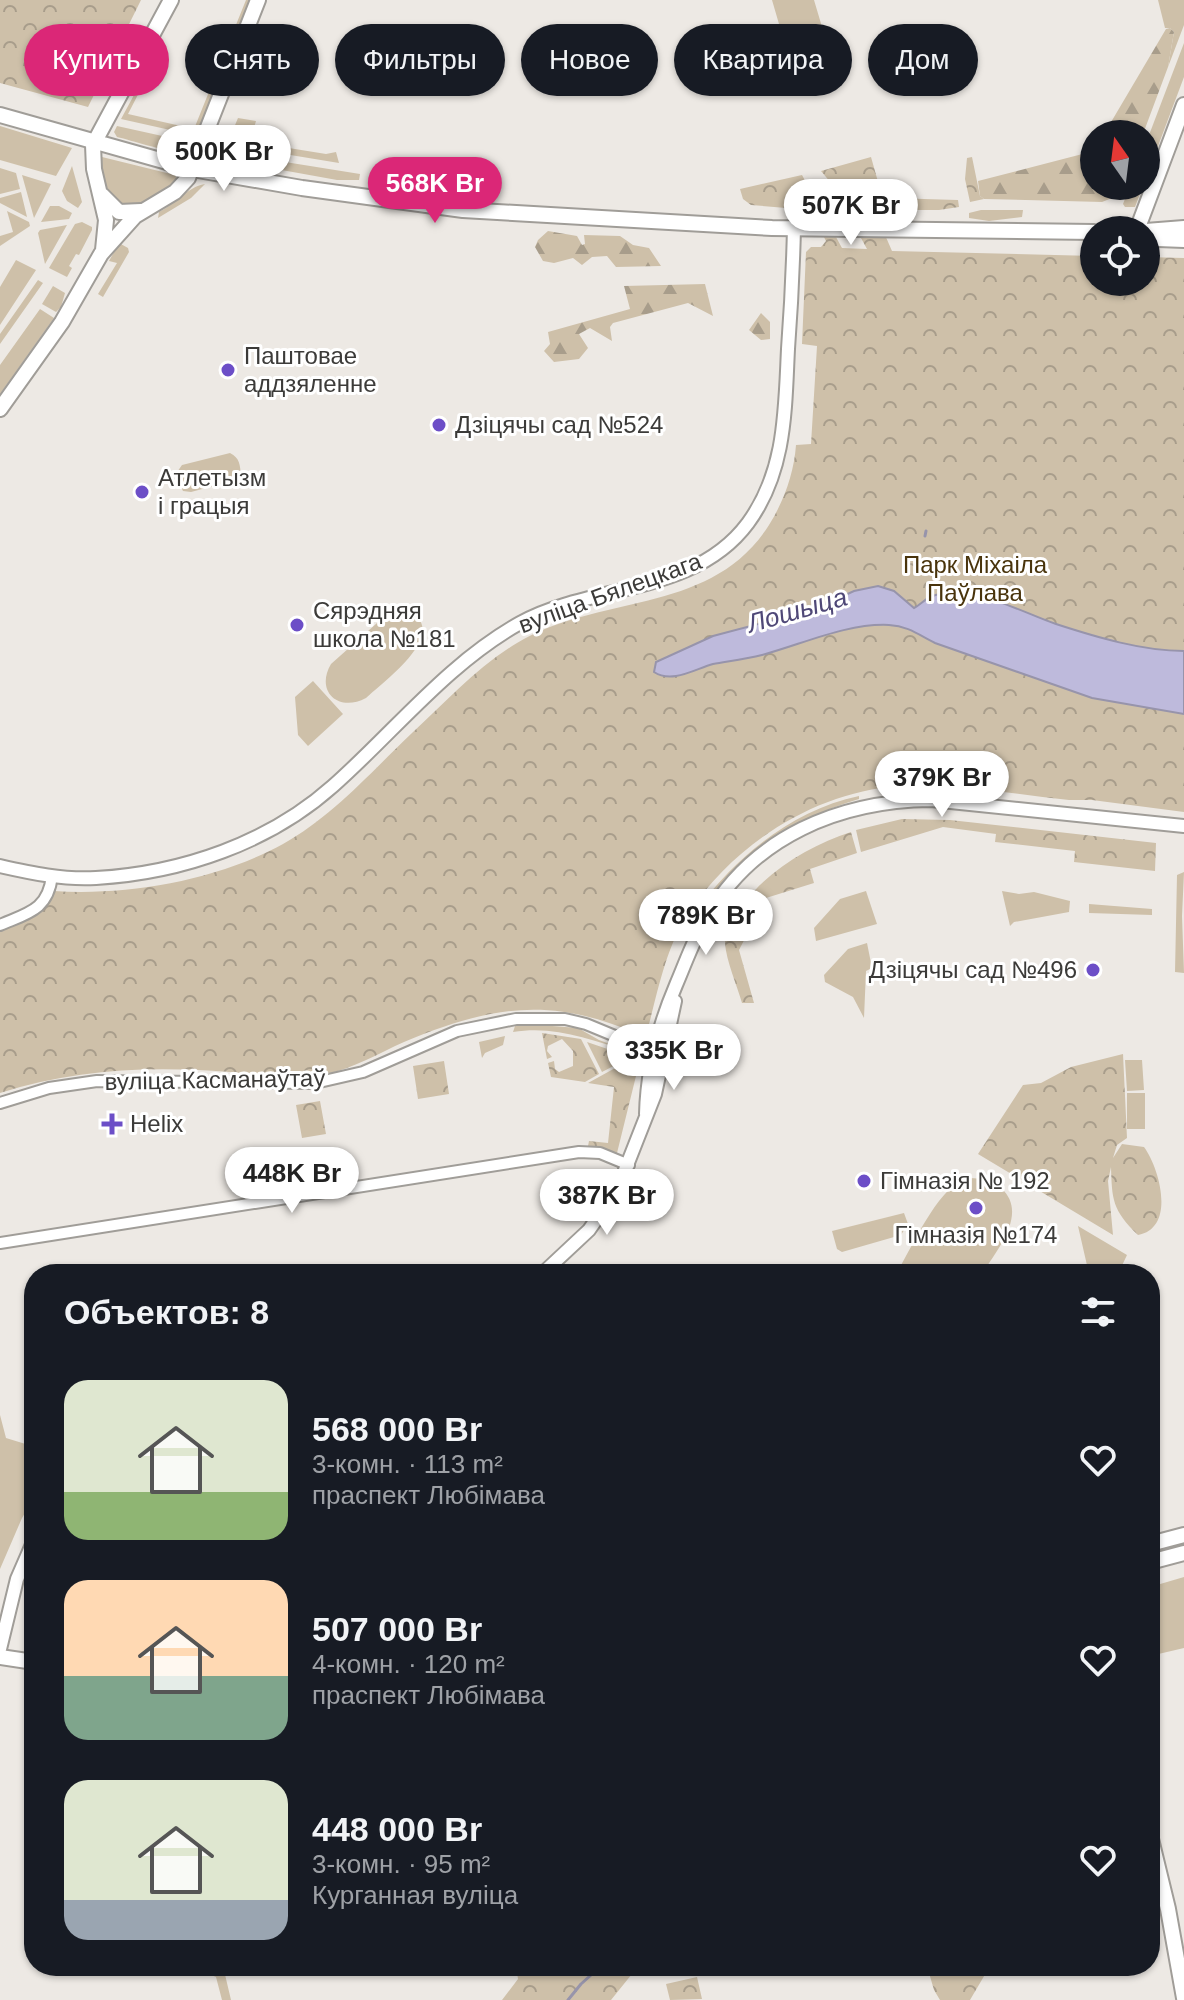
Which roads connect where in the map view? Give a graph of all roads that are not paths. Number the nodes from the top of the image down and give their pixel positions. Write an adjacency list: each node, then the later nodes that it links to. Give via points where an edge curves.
1 (171, 0): 5 (main road)
2 (258, 0): 6 (main road)
3 (1184, 105): 9 (main road)
4 (0, 115): 5 (main road)
5 (94, 143): 6 (main road); 7 (main road)
6 (192, 169): 8 (main road, via 175,192); 10 (main road, via 463,210)
7 (100, 191): 8 (main road, via 117,211); 16 (main road, via 106,220)
8 (141, 211): 16 (main road)
9 (1142, 216)
10 (794, 228): 13 (main road); 20 (street, вуліца Бялецкага, via 778,461 755,512 731,542 672,576 549,610 495,638 460,664 334,785 262,836 211,856 136,873)
11 (1184, 228): 12 (main road)
12 (1160, 231)
13 (1080, 232)
14 (1160, 239): 15 (main road)
15 (1184, 240)
16 (101, 254): 17 (main road, via 62,322)
17 (0, 409)
18 (1184, 826): 22 (street, via 931,800 886,801 848,810 793,834 722,894 667,1004)
19 (0, 866): 20 (street, вуліца Бялецкага)
20 (52, 876): 21 (street, via 44,902)
21 (0, 925)
22 (660, 1054): 23 (street, вуліца Касманаўтаў, via 575,1021 542,1017 457,1031 363,1072 315,1083 97,1081); 24 (street)
23 (0, 1103)
24 (629, 1165): 25 (street, via 600,1153 579,1152); 26 (street, via 607,1209)
25 (0, 1243)
26 (553, 1264)
27 (1184, 1535): 28 (main road)
28 (1160, 1541)
29 (1184, 1553): 30 (main road)
30 (1160, 1559)
31 (24, 1563): 32 (street)
32 (0, 1649)
33 (0, 1657): 34 (main road)
34 (24, 1661)
35 (1160, 1876): 36 (main road)
36 (1184, 1998)

